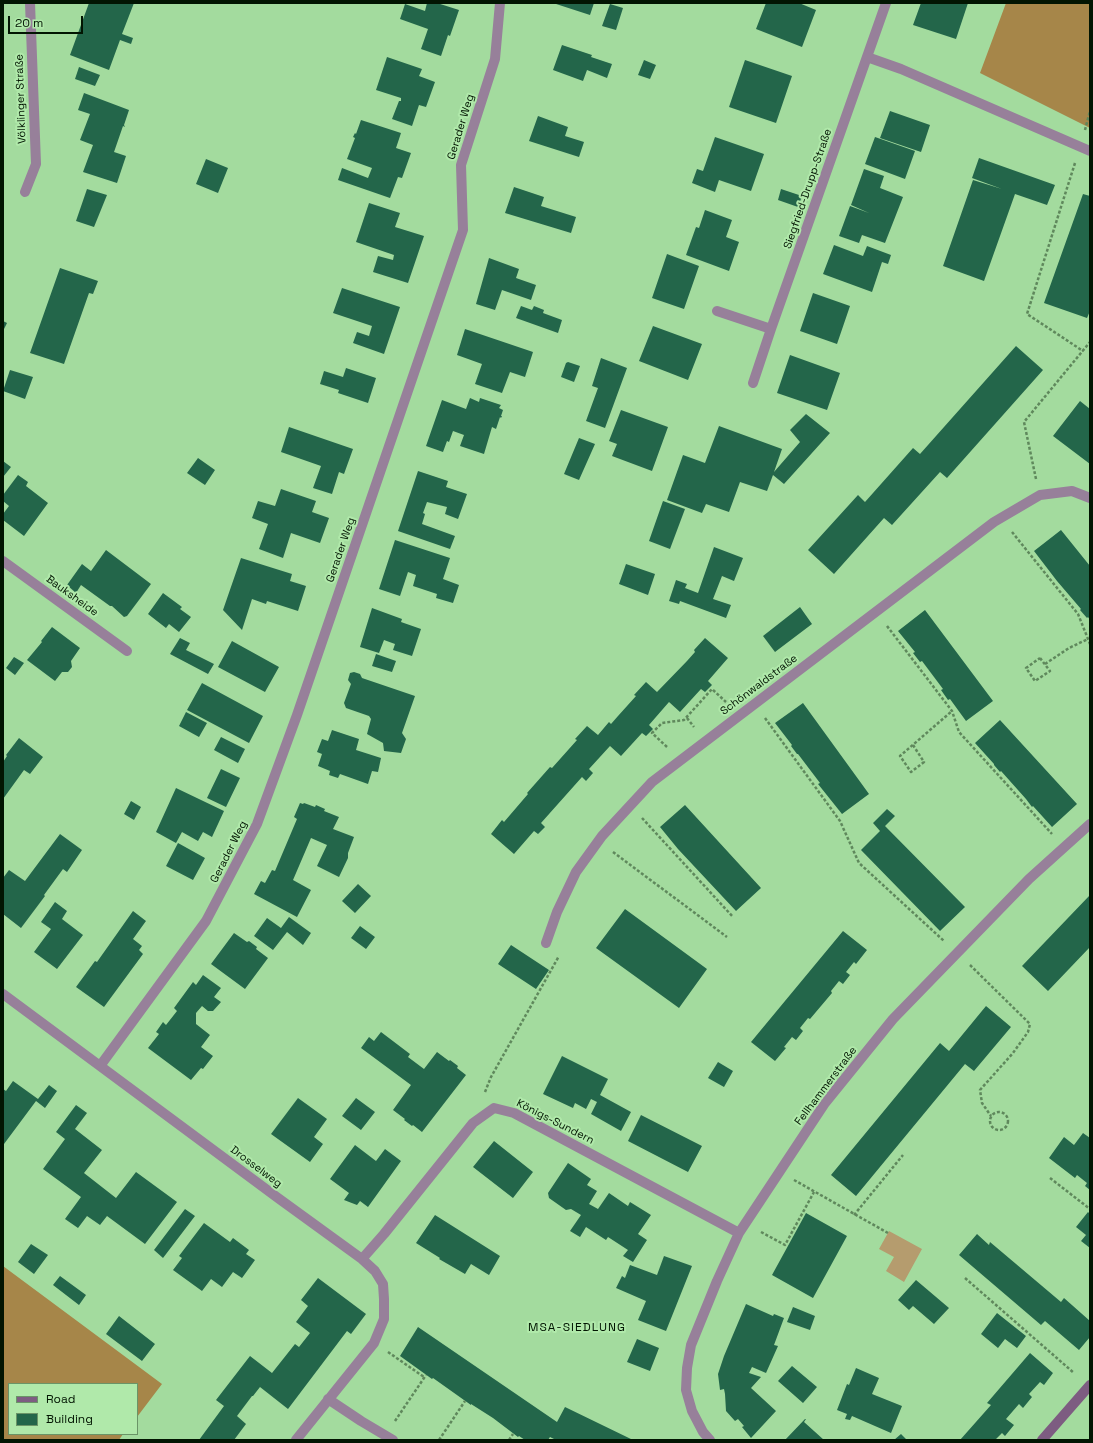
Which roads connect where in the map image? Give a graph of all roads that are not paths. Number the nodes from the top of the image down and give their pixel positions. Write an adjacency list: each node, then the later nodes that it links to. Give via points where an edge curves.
1 (30, 3): 6 (street, Völklinger Straße, via 36,164)
2 (500, 3): 16 (street, Gerader Weg, via 495,59 461,165 463,230 300,708 257,824 206,921)
3 (886, 3): 4 (street, Siegfried-Drupp-Straße)
4 (867, 57): 5 (street, via 901,69); 8 (street, Siegfried-Drupp-Straße)
5 (1090, 151)
6 (25, 192)
7 (717, 311): 8 (street)
8 (771, 329): 9 (street, Siegfried-Drupp-Straße)
9 (754, 383)
10 (1090, 498): 14 (street, Schönwaldstraße, via 1072,491 1040,495 994,522 652,782 602,836 576,872)
11 (3, 561): 12 (street, Bauksheide)
12 (127, 651)
13 (1090, 824): 17 (street, Fellhammerstraße, via 1029,879 893,1019 825,1103)
14 (547, 938)
15 (3, 994): 16 (street, Drosselweg)
16 (100, 1066): 18 (street, Drosselweg)
17 (739, 1233): 18 (street, Königs-Sundern, via 514,1113 494,1108 473,1122); 23 (street, Fellhammerstraße, via 692,1345 687,1368 686,1390 692,1411)
18 (362, 1259): 20 (street, Drosselweg, via 375,1271 383,1284 384,1319 374,1343)
19 (1090, 1385): 24 (street)
20 (328, 1399): 21 (street, Drosselweg); 22 (street)
21 (296, 1440)
22 (393, 1440)
23 (710, 1440)
24 (1042, 1440)

